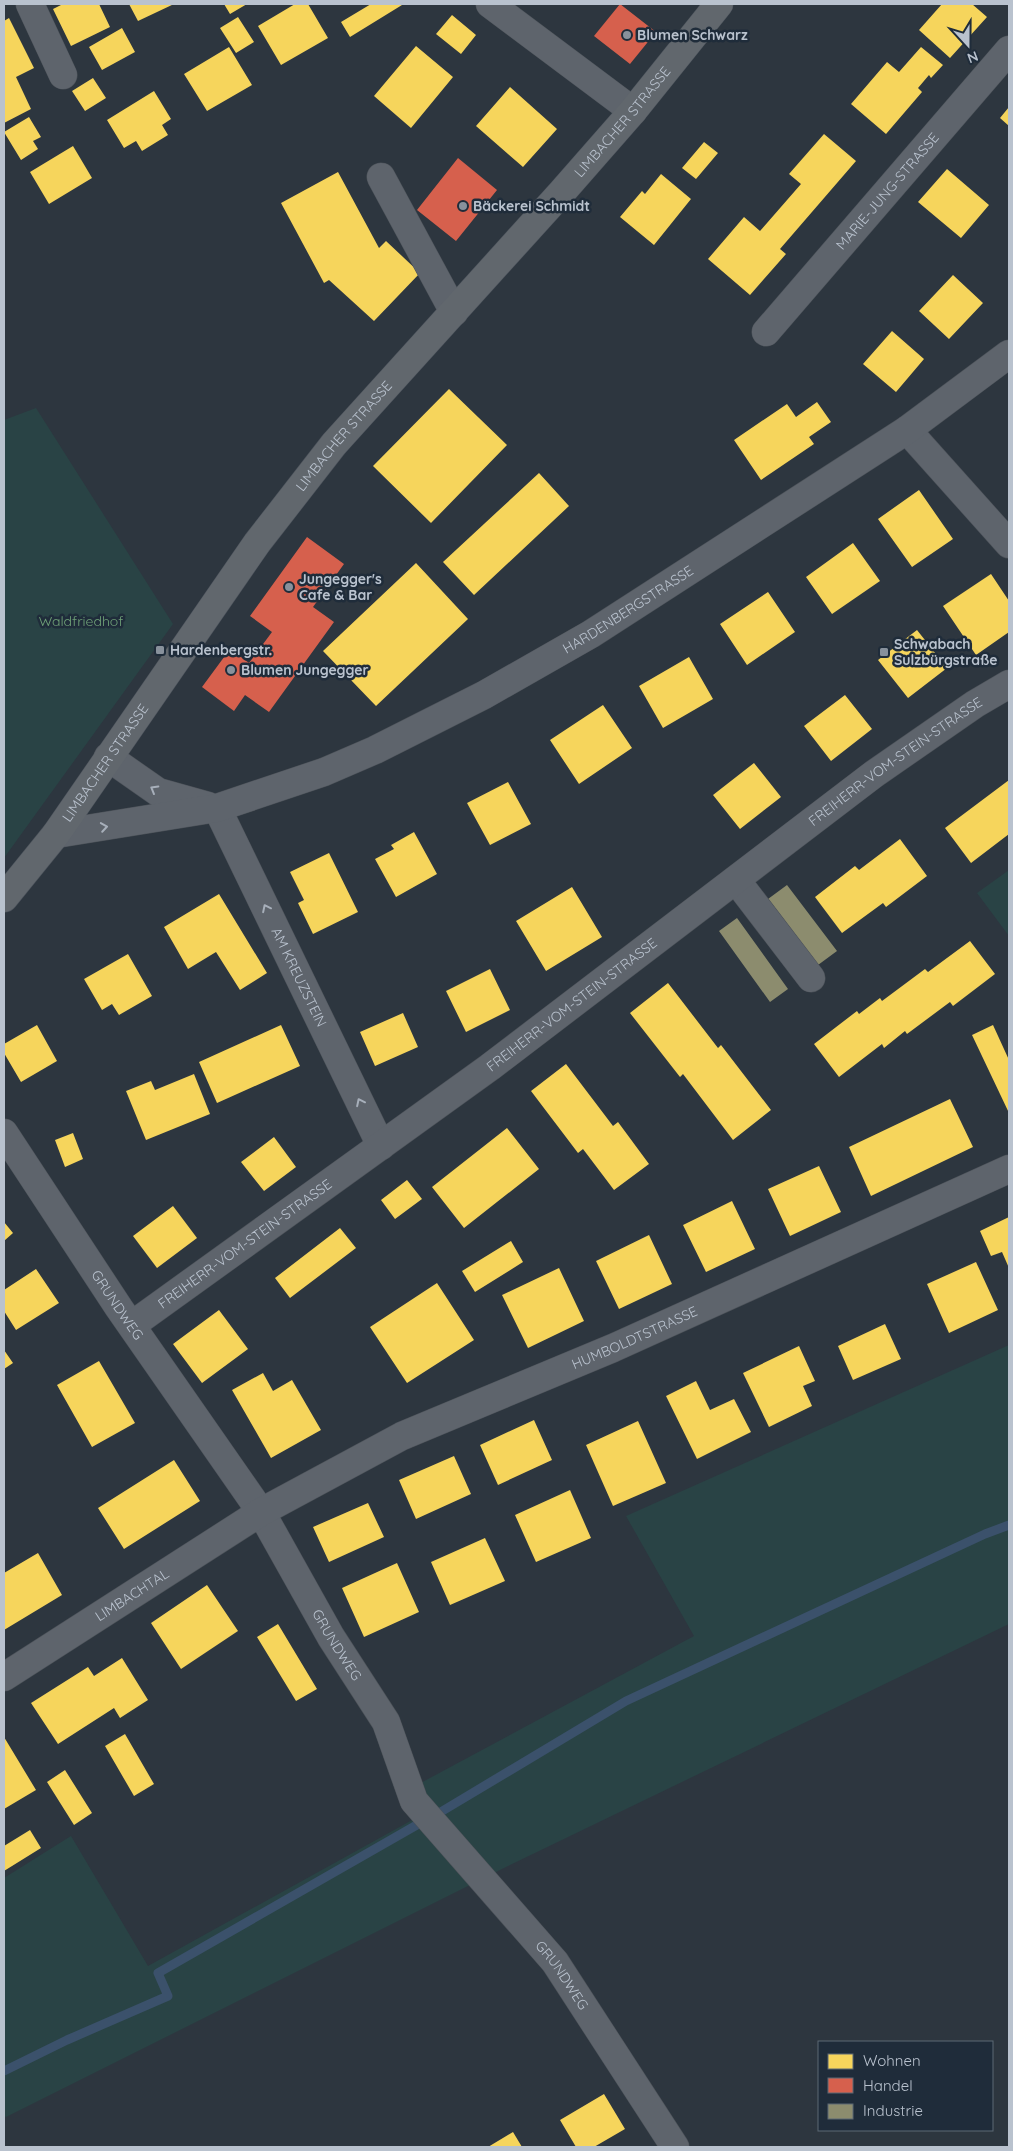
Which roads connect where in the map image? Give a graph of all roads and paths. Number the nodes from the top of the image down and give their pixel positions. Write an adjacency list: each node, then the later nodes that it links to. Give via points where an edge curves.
1 (30, 4): 5 (street)
2 (490, 4): 6 (street)
3 (719, 4): 6 (main road, LIMBACHER STRASSE)
4 (1009, 50): 9 (street, MARIE-JUNG-STRASSE)
5 (63, 75)
6 (633, 110): 8 (main road, LIMBACHER STRASSE)
7 (382, 177): 8 (street)
8 (454, 312): 14 (main road, LIMBACHER STRASSE, via 334,444 257,543)
9 (766, 332)
10 (1009, 354): 11 (street, HARDENBERGSTRASSE)
11 (907, 430): 12 (street); 15 (street, HARDENBERGSTRASSE, via 591,634 484,695 367,754)
12 (1009, 544)
13 (1009, 684): 17 (street, FREIHERR-VOM-STEIN-STRASSE, via 874,774)
14 (108, 757): 15 (street, one-way to 14, via 158,792); 16 (main road, LIMBACHER STRASSE)
15 (217, 808): 16 (street, HARDENBERGSTRASSE, one-way to 15); 21 (street, AM KREUZSTEIN, one-way to 15)
16 (56, 834): 18 (main road, LIMBACHER STRASSE)
17 (736, 880): 19 (street); 21 (street, FREIHERR-VOM-STEIN-STRASSE)
18 (4, 898)
19 (811, 978)
20 (4, 1133): 23 (street, GRUNDWEG)
21 (381, 1146): 23 (street, FREIHERR-VOM-STEIN-STRASSE)
22 (1009, 1168): 24 (street, HUMBOLDTSTRASSE, via 613,1348 402,1436)
23 (132, 1325): 24 (street, GRUNDWEG)
24 (261, 1512): 25 (street, LIMBACHTAL); 26 (street, GRUNDWEG, via 332,1637 386,1722 414,1801 555,1962)
25 (4, 1677)
26 (675, 2147)

